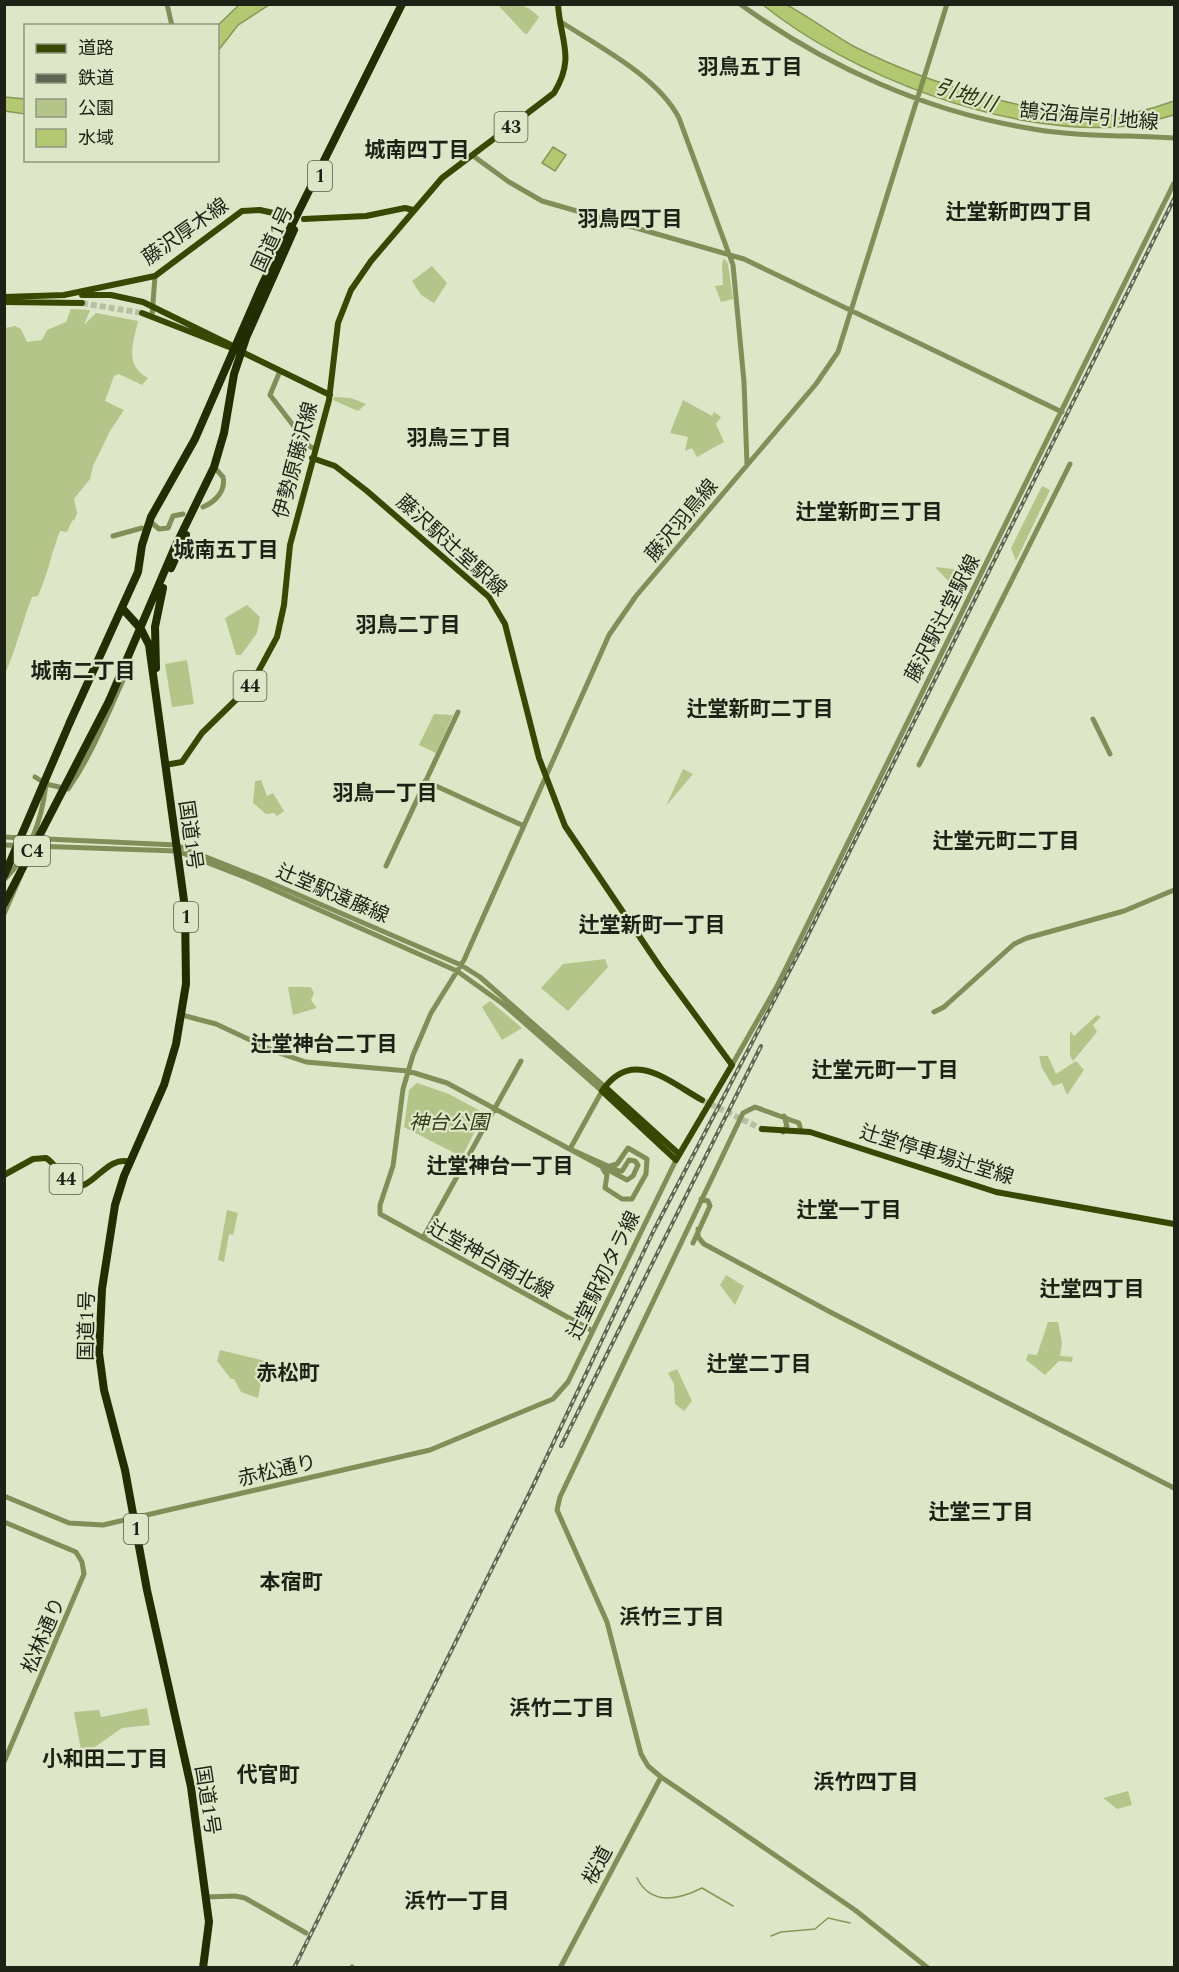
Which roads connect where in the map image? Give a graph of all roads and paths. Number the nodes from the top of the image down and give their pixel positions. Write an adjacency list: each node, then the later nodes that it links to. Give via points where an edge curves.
1 (167, 4): 8 (street)
2 (402, 4): 27 (highway, 国道1号 / 1)
3 (408, 4): 28 (highway, 国道1号 / 1, via 296,225)
4 (558, 4): 7 (main road, 43)
5 (740, 4): 9 (street, 鵠沼海岸引地線, via 848,71)
6 (947, 4): 9 (street, 藤沢羽鳥線)
7 (561, 22): 11 (main road, 43, via 566,61 554,93); 16 (street, via 640,74 668,99 692,149)
8 (172, 24)
9 (919, 95): 10 (street, 鵠沼海岸引地線, via 991,120 1035,130); 23 (street, 藤沢羽鳥線)
10 (1174, 138)
11 (472, 155): 13 (main road, 43, via 442,178); 16 (street, via 542,201)
12 (1174, 183): 31 (street, 藤沢駅辻堂駅線)
13 (413, 210): 15 (main road); 30 (main road, 伊勢原藤沢線 / 44, via 364,268 346,299 336,333)
14 (291, 217): 17 (main road, 藤沢厚木線, via 248,210 234,215)
15 (304, 219)
16 (730, 254): 23 (street); 34 (street, via 744,382)
17 (155, 276): 18 (main road, 藤沢厚木線); 22 (street)
18 (64, 296): 19 (main road, 藤沢厚木線); 22 (main road, 藤沢厚木線, via 111,295)
19 (4, 297)
20 (4, 302): 21 (main road)
21 (82, 303)
22 (154, 306): 25 (street); 26 (main road); 27 (main road, 藤沢厚木線)
23 (853, 310): 31 (street); 34 (street, 藤沢羽鳥線, via 832,363)
24 (142, 313): 25 (main road, 藤沢厚木線)
25 (152, 316): 26 (main road, 藤沢厚木線)
26 (198, 334): 27 (main road, 藤沢厚木線)
27 (233, 348): 28 (main road, 藤沢厚木線); 42 (highway, 国道1号 / 1, via 195,439 151,517 138,572)
28 (242, 352): 29 (main road, 藤沢厚木線); 36 (highway, 国道1号 / 1)
29 (280, 371): 30 (main road, 藤沢厚木線); 32 (street, via 270,395)
30 (330, 395): 32 (main road, 伊勢原藤沢線 / 44)
31 (1062, 412): 72 (street, 藤沢駅辻堂駅線, via 777,987)
32 (315, 449): 33 (main road, 伊勢原藤沢線 / 44)
33 (312, 458): 51 (main road, 伊勢原藤沢線 / 44, via 290,545 283,615 272,651 251,685 202,733 185,759); 54 (main road, 藤沢駅辻堂駅線, via 341,470 470,579 500,611)
34 (747, 465): 54 (street, 藤沢羽鳥線, via 615,624)
35 (1070, 465): 52 (street)
36 (214, 467): 37 (highway, 国道1号 / 1); 37 (street, via 224,483 215,500)
37 (201, 504): 43 (highway, 国道1号 / 1, via 174,549); 47 (highway, 国道1号 / 1, via 158,605)
38 (183, 514): 39 (street, via 173,516 168,528 159,529)
39 (153, 524)
40 (142, 528): 41 (street)
41 (112, 536)
42 (122, 609): 43 (highway, 国道1号 / 1); 64 (highway, C4, bridge)
43 (141, 629): 44 (highway, C4); 45 (highway, 国道1号 / 1)
44 (134, 647): 45 (highway, via 143,643); 66 (highway, C4, bridge)
45 (148, 653): 47 (highway, 国道1号 / 1)
46 (132, 661): 56 (street, via 103,729 68,789)
47 (155, 690): 51 (highway, 国道1号 / 1)
48 (458, 712): 55 (street)
49 (1094, 719): 50 (street)
50 (1110, 754)
51 (165, 765): 61 (highway, 国道1号 / 1)
52 (919, 765)
53 (35, 777): 56 (street)
54 (546, 778): 57 (street, 藤沢羽鳥線); 72 (main road, 藤沢駅辻堂駅線, via 570,835)
55 (425, 781): 57 (street); 63 (street)
56 (46, 784): 59 (street, via 44,805)
57 (524, 826): 68 (street, 藤沢羽鳥線)
58 (4, 837): 59 (street, 辻堂駅遠藤線)
59 (30, 842): 60 (street, 辻堂駅遠藤線); 61 (street, 辻堂駅遠藤線); 62 (street)
60 (4, 845)
61 (176, 848): 68 (street, 辻堂駅遠藤線, via 264,880); 70 (highway, 国道1号 / 1, via 187,938)
62 (20, 864): 64 (street); 67 (street, via 21,878)
63 (386, 866)
64 (4, 878)
65 (1174, 890): 69 (street, via 1124,911 1014,944)
66 (4, 904)
67 (4, 914)
68 (459, 968): 73 (street, 藤沢羽鳥線, via 431,1013); 74 (street, 辻堂駅遠藤線, via 480,977)
69 (934, 1012)
70 (182, 1015): 73 (street, via 216,1024 306,1062); 84 (highway, 国道1号 / 1, via 164,1085)
71 (520, 1061): 76 (street)
72 (732, 1065): 82 (main road, 藤沢駅辻堂駅線)
73 (408, 1071): 76 (street, via 447,1083); 89 (street, 藤沢羽鳥線, via 396,1153)
74 (604, 1089): 75 (main road, via 616,1074 643,1069); 81 (street); 82 (main road); 83 (main road)
75 (702, 1100)
76 (495, 1107): 81 (street); 92 (street)
77 (784, 1116): 79 (street, via 795,1120); 80 (street, via 788,1126); 88 (street, via 751,1107 743,1113)
78 (762, 1129): 80 (main road, 辻堂停車場辻堂線)
79 (801, 1131): 80 (main road, 辻堂停車場辻堂線); 90 (main road, 辻堂停車場辻堂線, via 987,1190)
80 (783, 1132)
81 (570, 1149): 85 (street); 86 (street)
82 (679, 1154): 83 (main road, 藤沢駅辻堂駅線)
83 (675, 1160): 97 (street, 辻堂駅初タラ線)
84 (129, 1162): 87 (main road, 44, via 110,1165 87,1184 78,1186 70,1184 46,1158 33,1159); 101 (highway, 国道1号 / 1, via 115,1205 102,1289 99,1353)
85 (610, 1166): 86 (street, via 622,1171 632,1159 638,1165 627,1180); 86 (street, via 617,1164 628,1148 647,1159 646,1174 632,1199 622,1199 605,1188 608,1175)
86 (602, 1167)
87 (4, 1175)
88 (701, 1199): 91 (street, via 710,1206); 93 (street)
89 (380, 1211): 92 (street, 辻堂神台南北線, via 382,1216)
90 (1174, 1224)
91 (698, 1229): 94 (street); 95 (street)
92 (423, 1238): 97 (street, 辻堂神台南北線)
93 (682, 1239): 94 (street); 96 (street)
94 (692, 1243): 95 (street); 96 (street)
95 (704, 1244): 99 (street, via 861,1330)
96 (677, 1250): 104 (street, via 557,1510 607,1622 642,1757)
97 (591, 1330): 98 (street, 辻堂駅初タラ線, via 568,1382)
98 (553, 1399): 101 (street, 赤松通り, via 430,1450)
99 (1174, 1488)
100 (4, 1496): 101 (street, 赤松通り, via 75,1525 103,1525)
101 (134, 1518): 105 (highway, 国道1号 / 1, via 190,1782)
102 (4, 1522): 103 (street, 松林通り, via 76,1552 84,1579)
103 (4, 1762)
104 (661, 1778): 108 (street, 桜道); 109 (street, via 855,1910)
105 (206, 1897): 106 (street, via 245,1898); 107 (highway, 国道1号 / 1, via 209,1939)
106 (306, 1933)
107 (203, 1968)
108 (560, 1968)
109 (928, 1968)

